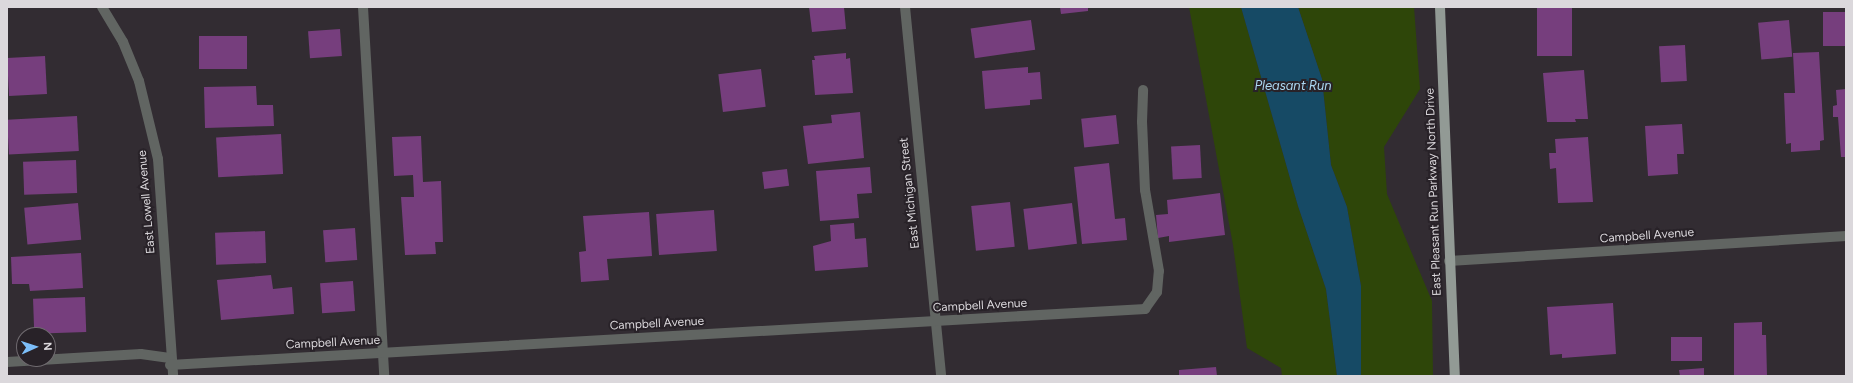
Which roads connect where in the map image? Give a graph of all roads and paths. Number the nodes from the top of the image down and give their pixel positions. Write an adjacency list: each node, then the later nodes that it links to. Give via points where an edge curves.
1 (102, 7): 11 (street, East Lowell Avenue, via 123,42 139,81 158,158)
2 (363, 7): 9 (street)
3 (905, 7): 8 (street, East Michigan Street)
4 (1440, 7): 7 (main road, East Pleasant Run Parkway North Drive)
5 (1143, 90): 8 (street, Campbell Avenue, via 1145,190 1159,271 1158,292 1145,310)
6 (1846, 236): 7 (street, Campbell Avenue)
7 (1449, 261): 15 (main road, East Pleasant Run Parkway North Drive)
8 (936, 322): 9 (street, Campbell Avenue); 14 (street, East Michigan Street)
9 (383, 353): 11 (street, Campbell Avenue); 13 (street)
10 (7, 362): 11 (street, Campbell Avenue, via 141,354)
11 (170, 362): 12 (street, East Lowell Avenue)
12 (172, 376)
13 (384, 376)
14 (942, 376)
15 (1455, 376)

